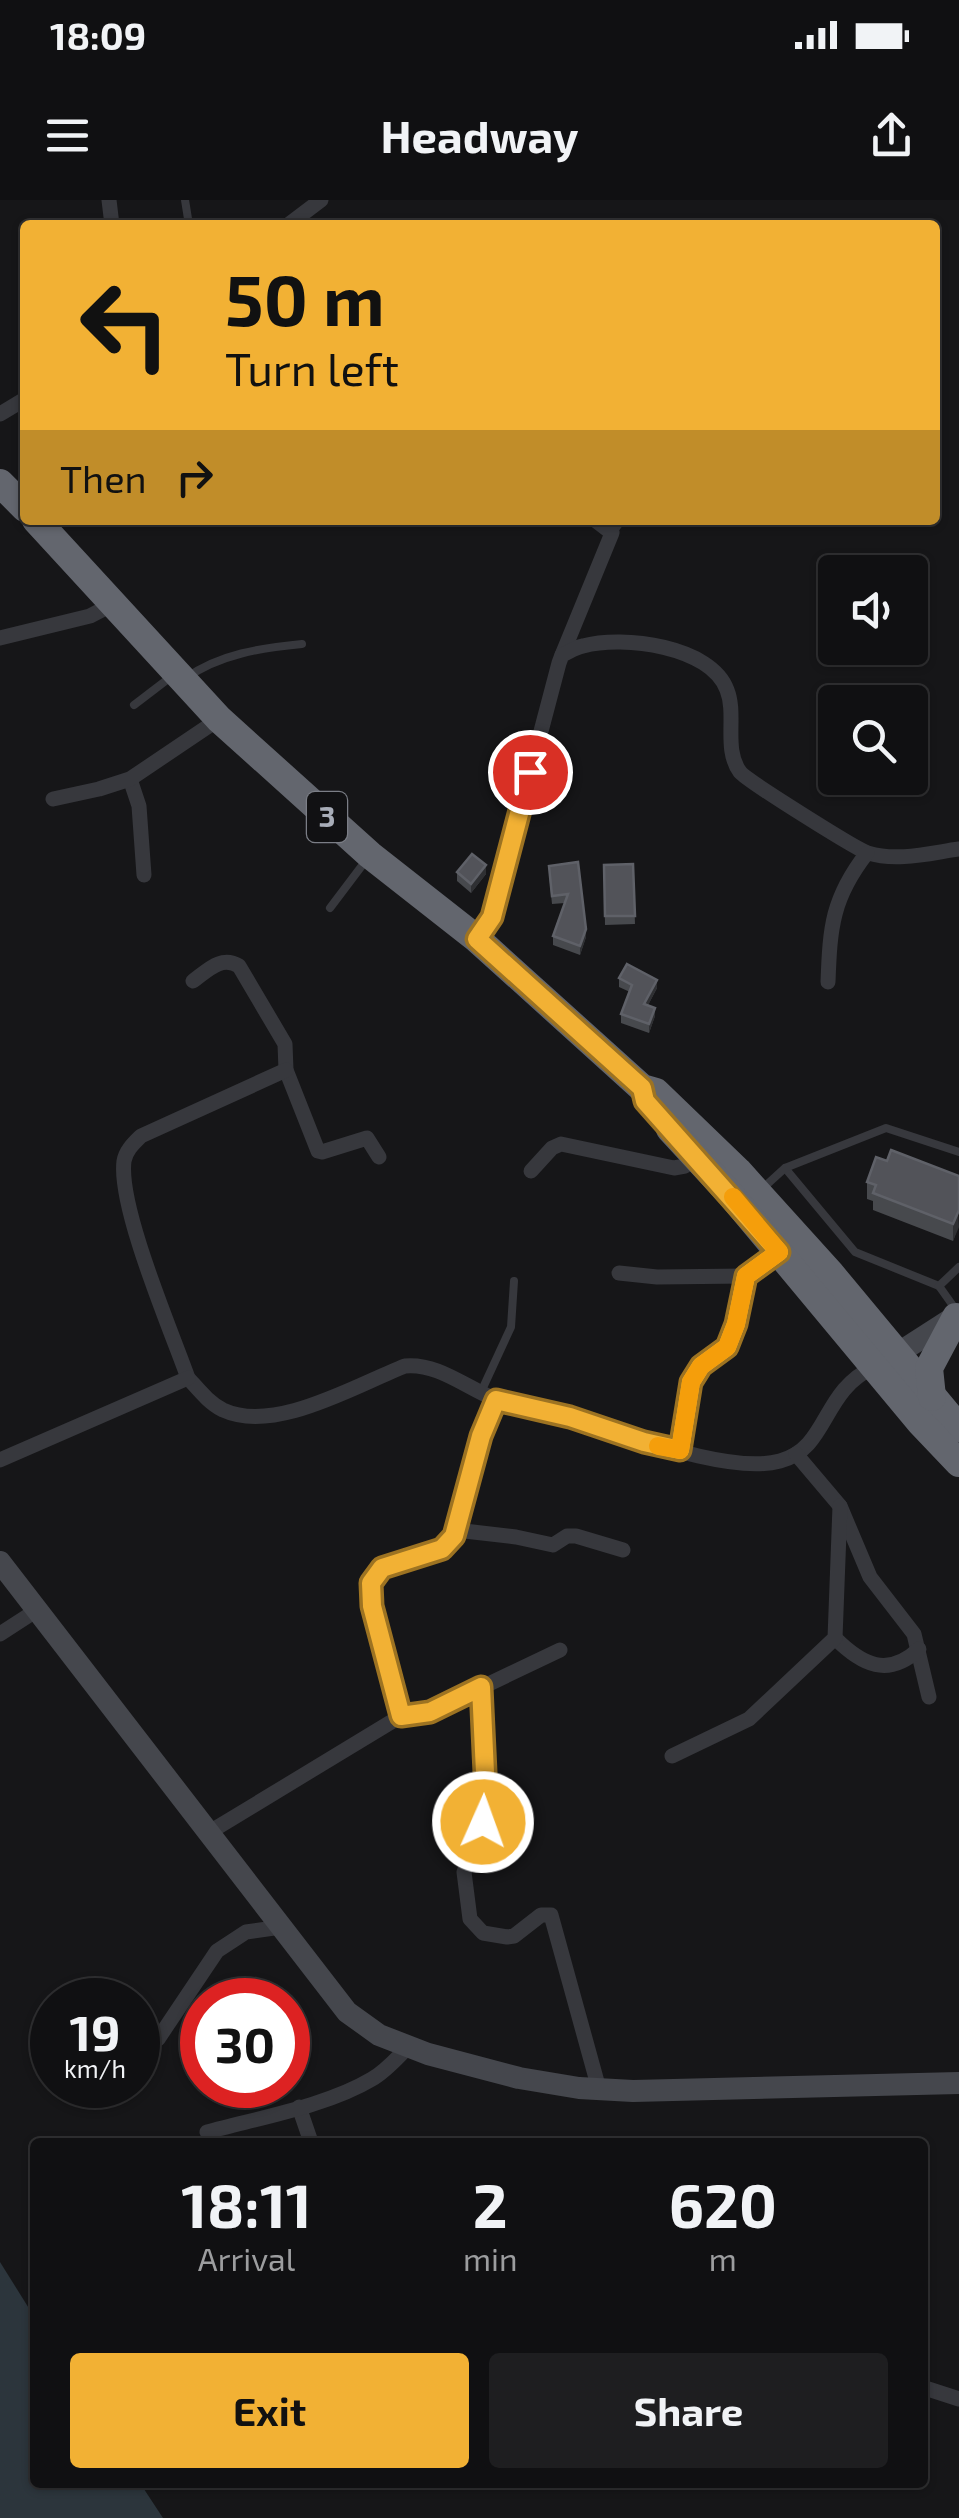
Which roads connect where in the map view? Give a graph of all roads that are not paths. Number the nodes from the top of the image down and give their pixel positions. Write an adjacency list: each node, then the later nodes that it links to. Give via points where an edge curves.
1 (321, 200): 2 (street)
2 (295, 220)
3 (0, 483): 4 (highway)
4 (20, 503)
5 (41, 525): 7 (highway, 3)
6 (617, 526): 10 (street)
7 (113, 604): 8 (street); 11 (highway, 3)
8 (0, 638)
9 (302, 644): 11 (lane, via 243,652)
10 (560, 659): 17 (street, via 584,645 632,643 698,661 727,688 732,753 742,776); 21 (street, via 492,917)
11 (179, 677): 12 (lane); 13 (highway, 3)
12 (134, 705)
13 (219, 719): 14 (street); 18 (highway, 3)
14 (130, 779): 15 (street); 19 (street, via 140,806)
15 (53, 799)
16 (959, 849): 17 (street, via 902,857)
17 (866, 853): 23 (street, via 835,907)
18 (370, 855): 20 (lane); 21 (highway, 3)
19 (144, 875)
20 (330, 908)
21 (477, 939): 25 (highway, 3)
22 (193, 981): 24 (street, via 222,962 239,966 285,1044)
23 (828, 982)
24 (286, 1070): 27 (street, via 318,1150 368,1138); 41 (street, via 142,1136 126,1152 132,1215)
25 (642, 1088): 28 (highway, 3, via 645,1101); 31 (highway, 3, via 656,1092)
26 (959, 1152): 29 (lane, via 886,1128)
27 (378, 1157)
28 (696, 1157): 30 (street, via 674,1168 561,1144); 32 (highway, 3)
29 (785, 1168): 31 (lane); 33 (lane)
30 (531, 1171)
31 (757, 1193): 33 (highway, 3)
32 (779, 1252): 36 (street); 40 (highway, 3)
33 (844, 1262): 38 (lane); 40 (highway, 3)
34 (959, 1267): 38 (lane)
35 (619, 1273): 36 (street)
36 (746, 1276): 45 (street, via 727,1347 691,1382)
37 (514, 1281): 42 (lane, via 511,1327)
38 (939, 1286): 39 (lane)
39 (958, 1315): 40 (street); 43 (highway, via 929,1368)
40 (886, 1361): 43 (highway, 3); 46 (street, via 851,1379); 48 (highway, 3)
41 (188, 1378): 42 (street, via 224,1410 257,1416 294,1411 411,1365); 47 (street)
42 (489, 1396): 45 (street); 50 (street)
43 (932, 1397): 44 (highway, 3)
44 (959, 1428)
45 (680, 1450): 46 (street, via 764,1464)
46 (796, 1454): 49 (street)
47 (0, 1460)
48 (959, 1462)
49 (840, 1506): 55 (street); 57 (street, via 870,1577 900,1611)
50 (456, 1530): 51 (street, via 553,1545 576,1536); 60 (street, via 442,1549 382,1568 371,1583)
51 (623, 1550)
52 (0, 1562): 53 (street)
53 (37, 1610): 54 (street); 62 (street)
54 (0, 1634)
55 (834, 1638): 57 (street, via 876,1666 901,1664); 61 (street, via 748,1718)
56 (560, 1650): 58 (street)
57 (919, 1650): 59 (street)
58 (481, 1687): 60 (street, via 430,1712); 69 (street, via 486,1806 464,1872 470,1918 483,1933 507,1938 540,1915 551,1915)
59 (929, 1697)
60 (401, 1716): 62 (street)
61 (672, 1756)
62 (208, 1832): 63 (street)
63 (264, 1906): 64 (street); 65 (street)
64 (281, 1927): 65 (street); 67 (street, via 348,2012)
65 (246, 1932): 66 (street, via 217,1951)
66 (160, 2036)
67 (408, 2047): 69 (street, via 519,2078); 70 (street, via 375,2078)
68 (959, 2083): 69 (street)
69 (600, 2089)
70 (310, 2103)
71 (295, 2108): 73 (street)
72 (299, 2108): 74 (street)
73 (206, 2132)
74 (310, 2138)
75 (928, 2388): 76 (street)
76 (959, 2399)

